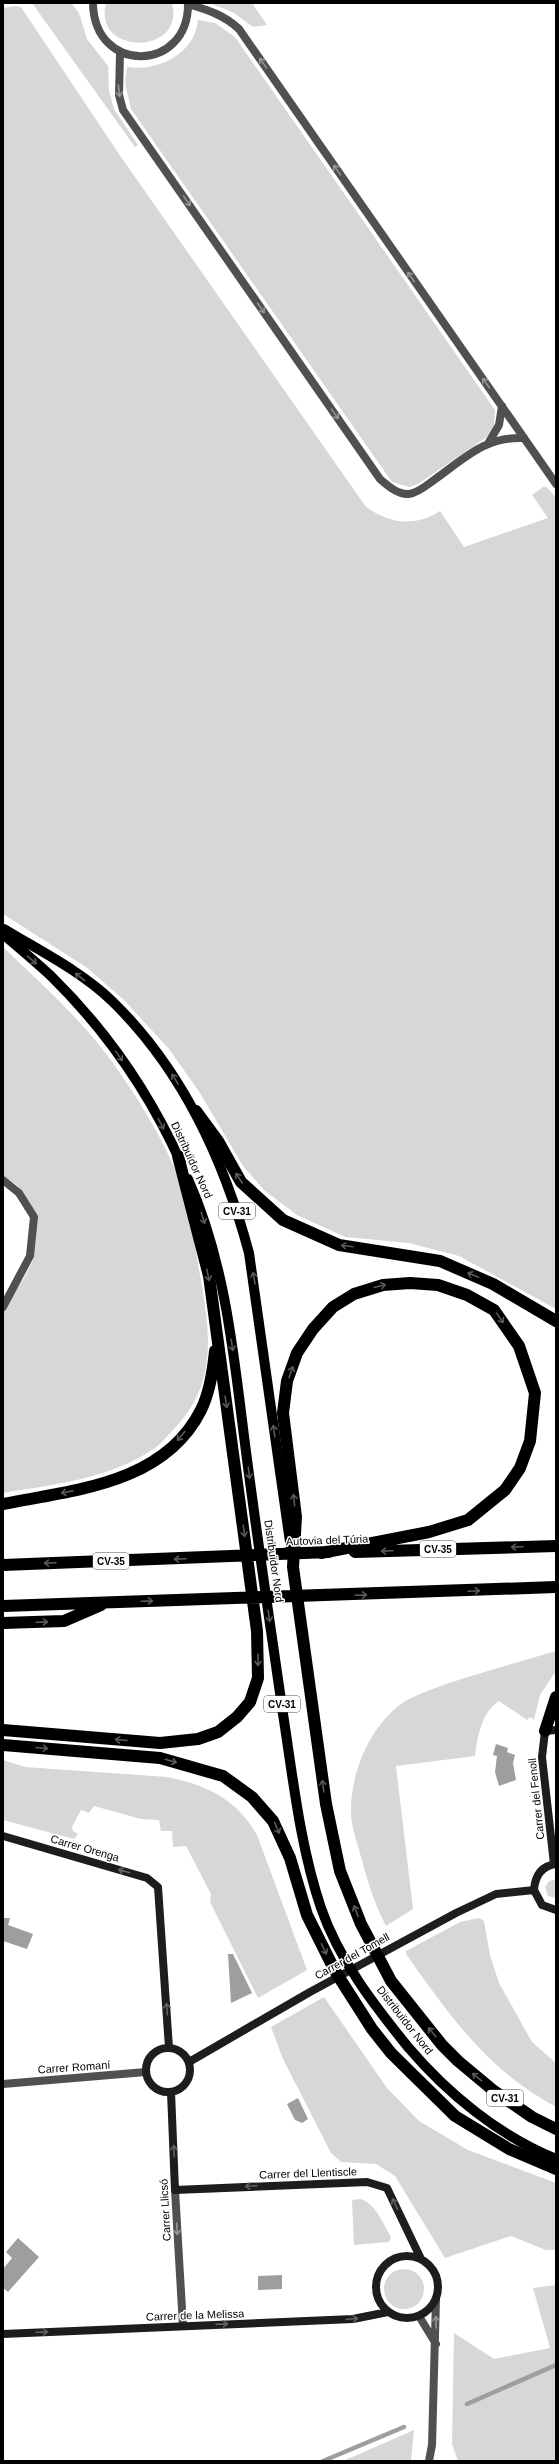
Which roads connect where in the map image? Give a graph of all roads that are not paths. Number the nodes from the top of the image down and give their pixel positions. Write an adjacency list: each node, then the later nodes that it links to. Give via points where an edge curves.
1 (92, 3): 3 (street, via 98,32 107,44)
2 (188, 3): 3 (street, via 187,18 182,32 174,43 162,52 148,56); 4 (street, one-way to 2, via 239,29 215,12)
3 (120, 53): 6 (street, one-way to 6, via 119,87 123,110 380,479 393,490 409,494 424,487)
4 (502, 406): 5 (street); 6 (street, via 499,425)
5 (524, 438): 6 (street, via 507,437); 7 (street)
6 (489, 442)
7 (556, 484)
8 (3, 928): 10 (main road, Distribuïdor Nord / CV-31, one-way to 8, via 162,1058 111,1001 71,969)
9 (3, 934): 11 (main road, Distribuïdor Nord / CV-31, one-way to 11, via 51,976 109,1042 143,1091)
10 (196, 1111): 14 (highway, one-way to 10, via 493,1284 440,1261 339,1245 283,1220 241,1182 218,1141); 20 (main road, Distribuïdor Nord / CV-31, one-way to 10, via 249,1253 240,1220)
11 (178, 1156): 15 (highway, one-way to 15, via 208,1276); 39 (main road, Distribuïdor Nord / CV-31, one-way to 39, via 198,1202 216,1257 226,1307 256,1530 300,1822 322,1908 346,1960 375,2006 424,2066 458,2097 506,2132)
12 (3, 1180): 13 (street, via 19,1193 34,1217 30,1256)
13 (3, 1307)
14 (556, 1321)
15 (217, 1336): 16 (highway, one-way to 16, via 209,1387 201,1410 182,1436 161,1458 130,1474 94,1486); 26 (highway, one-way to 26, via 257,1631 258,1678 250,1702 237,1717 218,1732 198,1739 160,1744)
16 (3, 1504)
17 (556, 1546): 18 (highway, Autovia del Túria / CV-35, one-way to 18)
18 (321, 1553): 19 (highway, Autovia del Túria / CV-35, one-way to 19); 20 (highway, one-way to 18, via 296,1517 283,1413 287,1381 297,1353 313,1329 333,1307 354,1294 383,1285 438,1285 467,1295 494,1310 519,1346 535,1393 530,1441 520,1468 505,1490 468,1520 429,1532)
19 (3, 1565)
20 (293, 1567): 38 (highway, Distribuïdor Nord / CV-31, one-way to 20, via 532,2117 494,2091 442,2045 391,1981 361,1924 340,1871 326,1804)
21 (556, 1587): 22 (highway, one-way to 21)
22 (108, 1602): 23 (highway); 24 (highway, one-way to 22, via 64,1621)
23 (3, 1606)
24 (3, 1623)
25 (556, 1697): 27 (highway)
26 (3, 1730)
27 (551, 1731): 30 (street, Carrer del Fenoll, via 542,1757)
28 (3, 1745): 40 (highway, one-way to 40, via 160,1758 223,1776 252,1798 274,1821 290,1858 307,1915 334,1971 372,2030 455,2116 510,2149)
29 (3, 1836): 33 (street, Carrer Orenga, one-way to 29, via 158,1887 147,1878)
30 (555, 1864): 31 (street, via 538,1874)
31 (534, 1890): 32 (street, via 542,1904); 34 (street, Carrer del Tomell, via 496,1894 409,1937)
32 (556, 1910)
33 (169, 2048): 34 (street, via 181,2052); 35 (street, via 152,2055 147,2063)
34 (189, 2062): 37 (street, via 190,2076 183,2087)
35 (146, 2072): 36 (street, Carrer Romaní); 37 (street, via 150,2084 159,2091)
36 (3, 2084)
37 (171, 2092): 41 (street, Carrer Llicsó, one-way to 37)
38 (556, 2129)
39 (556, 2159)
40 (556, 2169)
41 (175, 2190): 42 (street, Carrer del Llentiscle, one-way to 41, via 387,2188 367,2182); 46 (street, Carrer Llicsó, one-way to 46)
42 (421, 2259): 43 (street, via 435,2272 438,2286); 44 (street, via 401,2256 392,2260 381,2271 376,2285 377,2295)
43 (436, 2300): 45 (street, via 432,2307); 48 (street, one-way to 43)
44 (388, 2312): 45 (street, via 402,2318); 46 (street, Carrer de la Melissa, one-way to 44, via 353,2319)
45 (418, 2316): 48 (street)
46 (183, 2326): 47 (street, Carrer de la Melissa, one-way to 46)
47 (3, 2334)
48 (436, 2345): 49 (street, via 432,2445)
49 (429, 2461)

